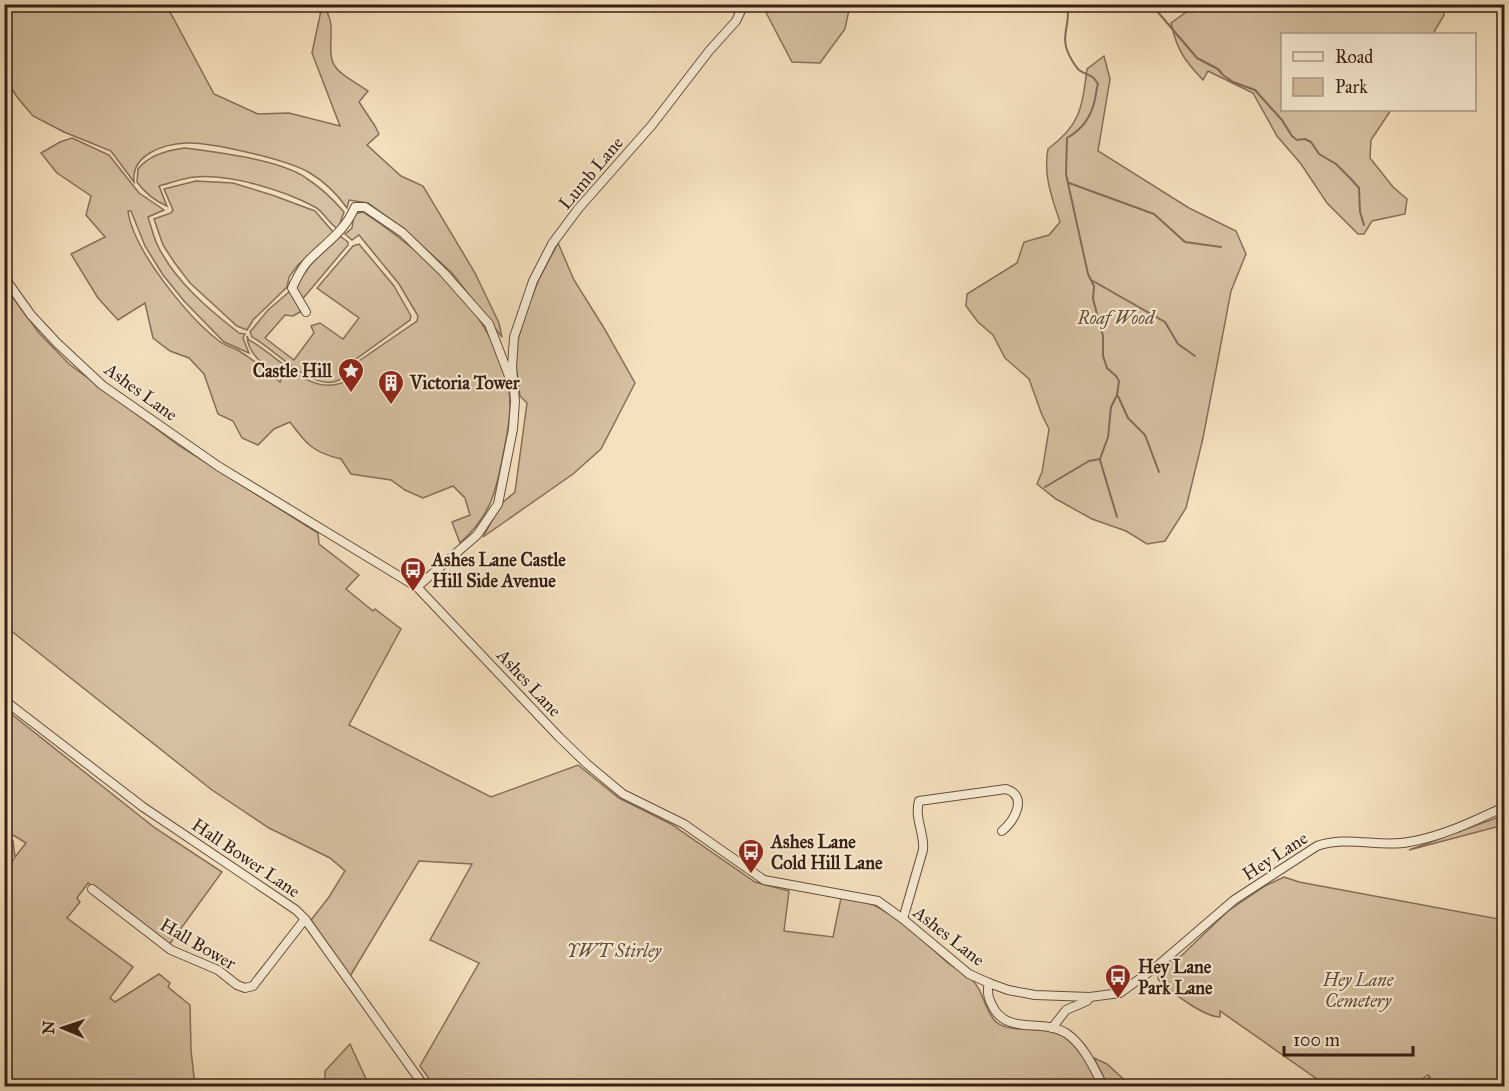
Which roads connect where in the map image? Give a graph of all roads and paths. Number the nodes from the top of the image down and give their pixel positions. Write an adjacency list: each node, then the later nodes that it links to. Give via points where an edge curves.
1 (744, 4): 4 (street, Lumb Lane, via 736,21 552,244 533,280 514,337)
2 (4, 277): 5 (street, Ashes Lane, via 31,315 102,385 218,466)
3 (306, 312): 4 (street, via 292,288 299,274 340,233 355,207 365,207 403,233 489,324 508,378)
4 (514, 384): 5 (street, Lumb Lane, via 513,429 498,504 477,535)
5 (417, 587): 11 (street, Ashes Lane, via 559,737 623,794 684,824 764,880 878,901)
6 (4, 700): 10 (street, Hall Bower Lane, via 143,807)
7 (1504, 807): 13 (street, Hey Lane, via 1462,827 1408,843 1332,841 1317,846 1234,900 1120,993)
8 (1002, 831): 11 (street, via 1010,824 1019,804 1012,791 919,801 923,850)
9 (92, 889): 10 (street, Hall Bower, via 171,950 218,970 245,988 253,986)
10 (305, 919): 15 (street, Hall Bower Lane)
11 (903, 919): 12 (street, Ashes Lane, via 969,974)
12 (989, 982): 13 (street, Ashes Lane, via 1008,990); 14 (street, via 990,1001 1007,1022)
13 (1090, 997): 14 (street, via 1066,1010)
14 (1052, 1028): 16 (street, via 1066,1033 1081,1048)
15 (424, 1086)
16 (1103, 1086)

